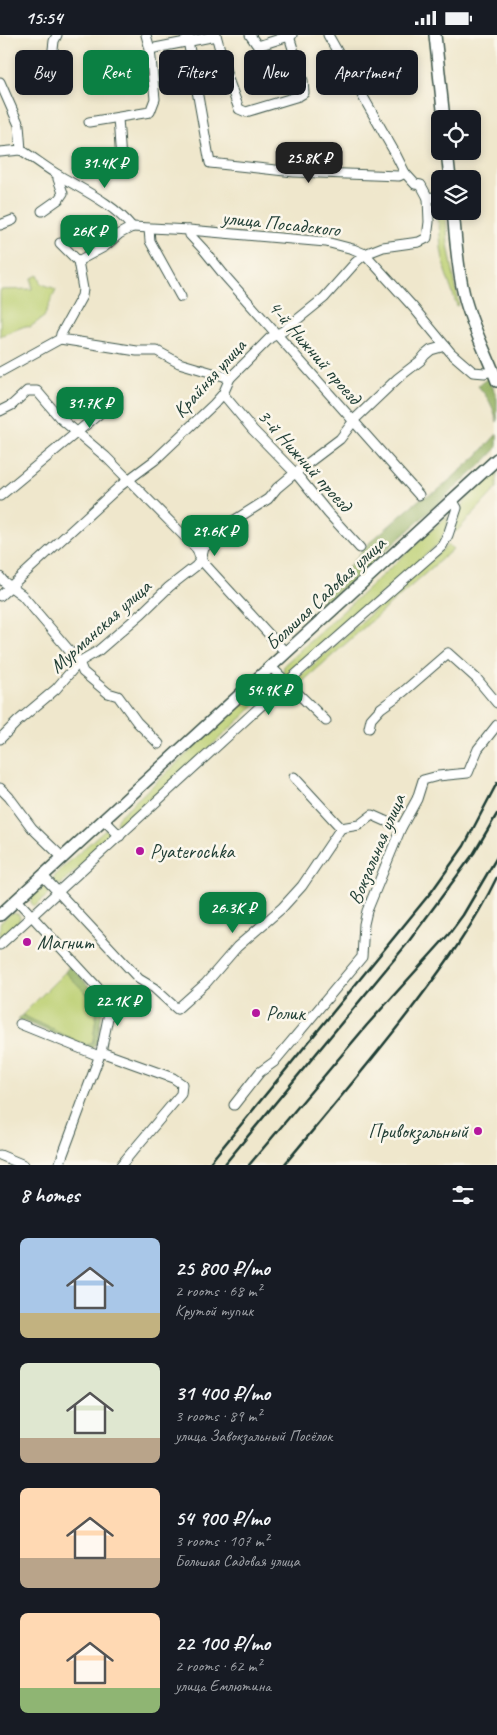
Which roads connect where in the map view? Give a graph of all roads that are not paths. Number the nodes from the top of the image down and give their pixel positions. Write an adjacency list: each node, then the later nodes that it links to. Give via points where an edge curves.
1 (57, 35): 10 (street)
2 (146, 35): 9 (street)
3 (250, 35): 7 (street, via 257,45)
4 (328, 35): 18 (street)
5 (435, 35): 12 (main road)
6 (216, 36): 7 (street, via 239,109 246,111 304,93); 8 (street)
7 (291, 36)
8 (187, 38): 9 (street); 18 (street, via 210,163 294,172 399,176)
9 (150, 49): 13 (street, via 155,99 150,112)
10 (53, 50)
11 (0, 82): 15 (street, via 19,125)
12 (443, 110)
13 (118, 118): 14 (street); 17 (street)
14 (89, 122)
15 (20, 150): 16 (street); 19 (street)
16 (0, 152)
17 (121, 160)
18 (405, 173): 21 (street, via 414,184 421,185)
19 (58, 175): 22 (street, via 64,193); 26 (street, via 123,216)
20 (431, 197): 21 (street)
21 (428, 198): 30 (street, Крайняя улица, via 427,237 419,242 383,247)
22 (42, 211)
23 (13, 220): 25 (street)
24 (454, 220): 37 (main road, via 464,296)
25 (0, 225)
26 (132, 227): 27 (street, улица Посадского); 31 (street)
27 (149, 229): 28 (street, улица Посадского); 32 (street, via 150,241)
28 (189, 230): 30 (street, улица Посадского, via 326,242); 33 (street, 4-й Нижний проезд)
29 (60, 243): 31 (street)
30 (365, 254): 33 (street, Крайняя улица, via 324,298); 35 (street, улица Посадского)
31 (78, 261): 34 (street, via 82,296)
32 (181, 297)
33 (276, 335): 38 (street, Крайняя улица); 42 (street, 4-й Нижний проезд)
34 (60, 339): 36 (street); 38 (street, via 157,351 179,363)
35 (445, 346): 37 (street, улица Посадского, via 473,372); 42 (street, Мурманская улица, via 424,355)
36 (0, 372)
37 (495, 376)
38 (230, 378): 39 (street, Крайняя улица)
39 (224, 394): 45 (street, 3-й Нижний проезд); 46 (street, Крайняя улица, via 154,460)
40 (0, 411): 43 (street, via 27,391 37,391)
41 (99, 414): 43 (street)
42 (354, 422): 45 (street, Мурманская улица, via 340,439); 48 (street, 4-й Нижний проезд)
43 (77, 434): 46 (street, via 106,457); 47 (street)
44 (495, 466): 49 (main road, Большая Садовая улица)
45 (295, 473): 50 (street, 3-й Нижний проезд); 51 (street, Мурманская улица, via 268,499 230,523 204,547)
46 (127, 480): 51 (street, via 197,549); 53 (street, Крайняя улица)
47 (0, 495)
48 (419, 495)
49 (453, 501): 55 (main road, Большая Садовая улица); 58 (street, via 457,508 442,546)
50 (360, 548)
51 (201, 559): 55 (street); 56 (street, Мурманская улица, via 98,651)
52 (0, 577): 53 (street)
53 (12, 587): 54 (street, Крайняя улица); 56 (street)
54 (0, 596)
55 (286, 653): 57 (main road, Большая Садовая улица)
56 (79, 662): 63 (street, Мурманская улица, via 56,689); 64 (street, via 83,672 108,693 118,696)
57 (271, 667): 58 (street); 67 (main road, Большая Садовая улица)
58 (287, 682): 60 (street); 70 (street)
59 (497, 703): 62 (street, via 478,679 448,653 380,709)
60 (326, 721)
61 (497, 725): 69 (street, Вокзальная улица, via 478,749 468,773 423,780)
62 (369, 728)
63 (0, 739)
64 (158, 744)
65 (294, 777): 68 (street)
66 (0, 788): 71 (street, via 32,828)
67 (104, 820): 70 (street); 71 (main road, Большая Садовая улица)
68 (342, 828): 69 (street, via 359,825 372,815); 73 (street, via 282,908 177,1009 139,979)
69 (401, 828): 80 (street, Вокзальная улица, via 367,911 362,957)
70 (120, 836): 73 (street)
71 (63, 858): 72 (main road, Большая Садовая улица)
72 (43, 876): 73 (street); 74 (main road, Большая Садовая улица)
73 (58, 892): 76 (street)
74 (18, 900): 75 (main road, Большая Садовая улица); 76 (street)
75 (0, 915)
76 (33, 916): 77 (street); 79 (street, via 109,1001)
77 (0, 945)
78 (20, 1024): 79 (street)
79 (100, 1054): 83 (street); 84 (street, via 173,1078 182,1084 181,1094)
80 (234, 1105)
81 (0, 1155): 82 (street)
82 (24, 1165)
83 (58, 1165)
84 (120, 1165)

